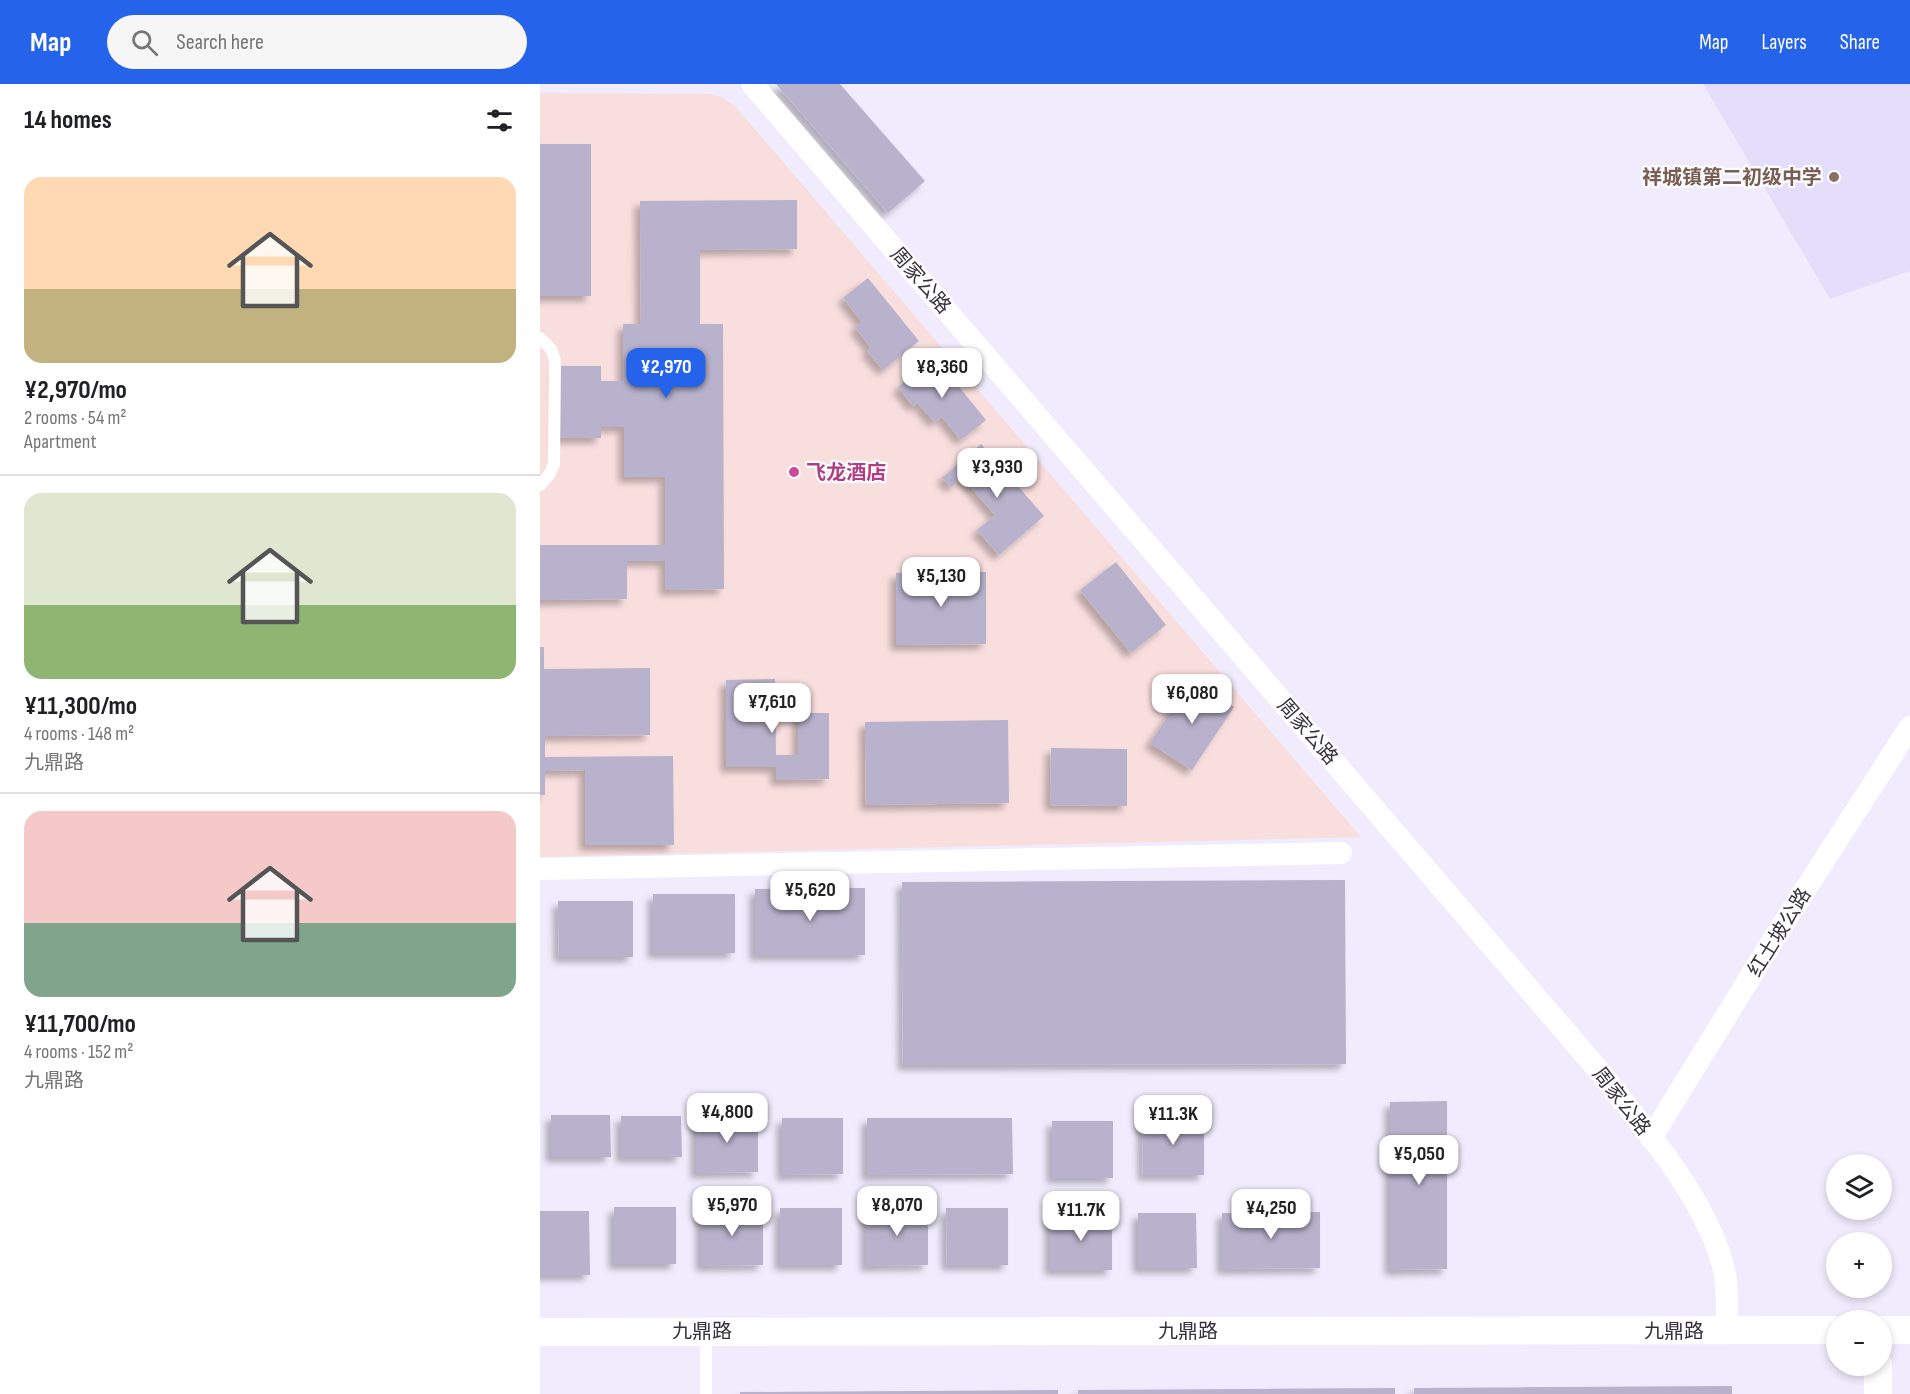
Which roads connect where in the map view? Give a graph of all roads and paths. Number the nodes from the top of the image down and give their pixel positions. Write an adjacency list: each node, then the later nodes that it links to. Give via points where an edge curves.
1 (752, 84): 7 (street, 周家公路, via 1593,1064)
2 (540, 338): 3 (lane, via 555,360 554,464)
3 (540, 486)
4 (1910, 727): 7 (street, 红土坡公路)
5 (1341, 853): 6 (street)
6 (540, 869)
7 (1651, 1138): 12 (street, 周家公路, via 1684,1183 1709,1228 1724,1267)
8 (1826, 1330): 12 (street, 九鼎路)
9 (1892, 1330): 10 (street)
10 (1910, 1330)
11 (706, 1331): 12 (street, 九鼎路); 13 (street, 九鼎路); 15 (lane)
12 (1727, 1331)
13 (540, 1332)
14 (1878, 1376): 16 (street)
15 (706, 1394)
16 (1878, 1394)

